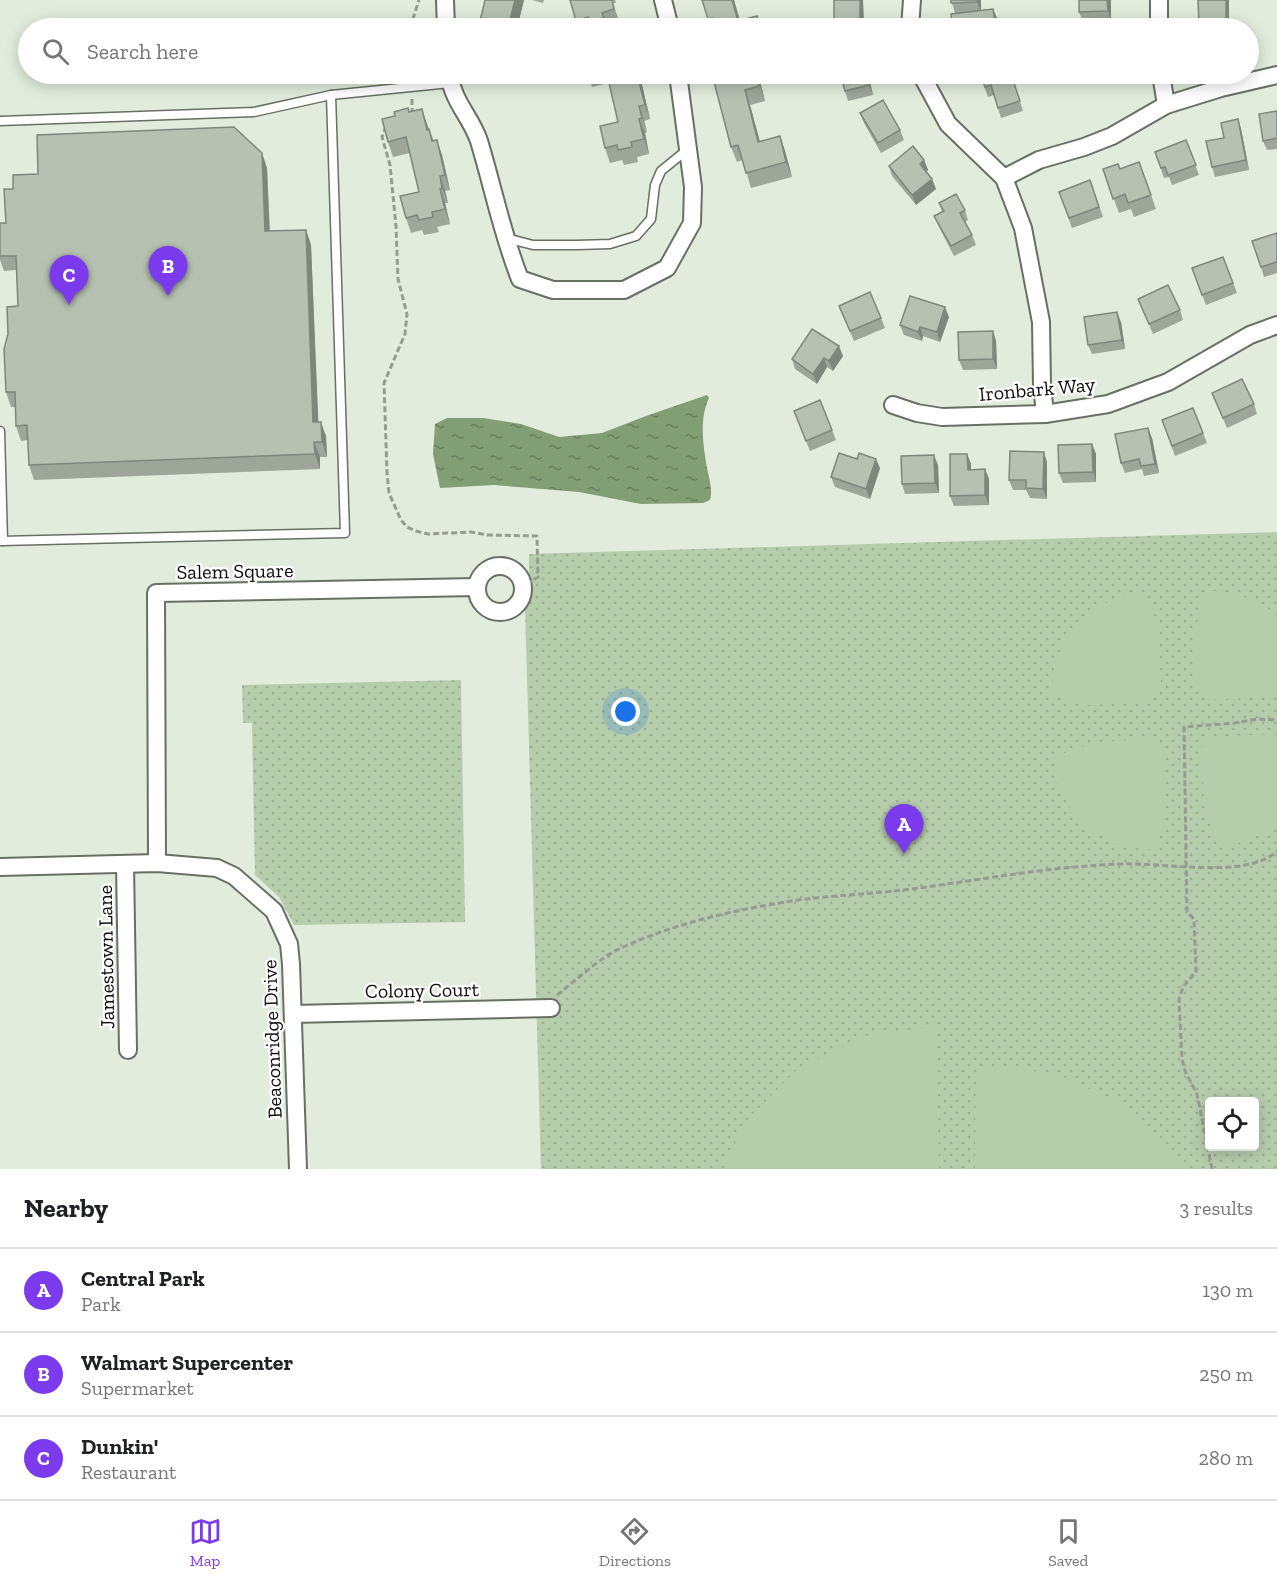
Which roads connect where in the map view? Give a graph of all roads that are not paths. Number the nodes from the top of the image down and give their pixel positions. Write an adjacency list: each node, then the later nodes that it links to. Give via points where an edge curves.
1 (445, 0): 5 (street)
2 (663, 0): 6 (street)
3 (912, 0): 7 (street)
4 (1159, 0): 8 (street)
5 (446, 18)
6 (668, 18)
7 (911, 18)
8 (1159, 18)
9 (1277, 75): 10 (street)
10 (1259, 79)
11 (427, 84): 17 (lane)
12 (452, 84): 22 (street, via 478,138)
13 (679, 84): 20 (street)
14 (926, 84): 21 (street, via 948,124)
15 (1163, 84): 18 (street)
16 (1238, 84): 18 (street)
17 (331, 95): 19 (lane, via 254,112); 27 (lane, via 345,533)
18 (1166, 105): 21 (street, via 1112,136 1039,160)
19 (0, 121)
20 (688, 148): 22 (lane, via 661,171 655,185 651,219 636,236 610,244 577,245 533,245); 22 (street, via 692,223 667,268 645,281 624,290 553,290 520,279)
21 (1004, 178): 25 (street, via 1023,228 1035,283 1041,322)
22 (506, 238)
23 (1277, 325): 25 (street, Ironbark Way, via 1250,335 1168,382 1108,404)
24 (893, 405): 25 (street, Ironbark Way, via 942,417)
25 (1045, 414)
26 (0, 431): 27 (lane)
27 (2, 541)
28 (476, 587): 28 (street, via 485,570 504,566 520,577 522,597 506,612 495,612 478,598); 29 (street, Salem Square, via 156,593)
29 (157, 863): 30 (street, Beaconridge Drive); 33 (street, Beaconridge Drive, via 217,868 234,876 270,906 289,944)
30 (125, 864): 31 (street, Beaconridge Drive); 34 (street, Jamestown Lane)
31 (0, 867)
32 (551, 1003): 33 (street, Colony Court)
33 (293, 1014): 35 (street, Beaconridge Drive)
34 (128, 1050)
35 (298, 1169)

